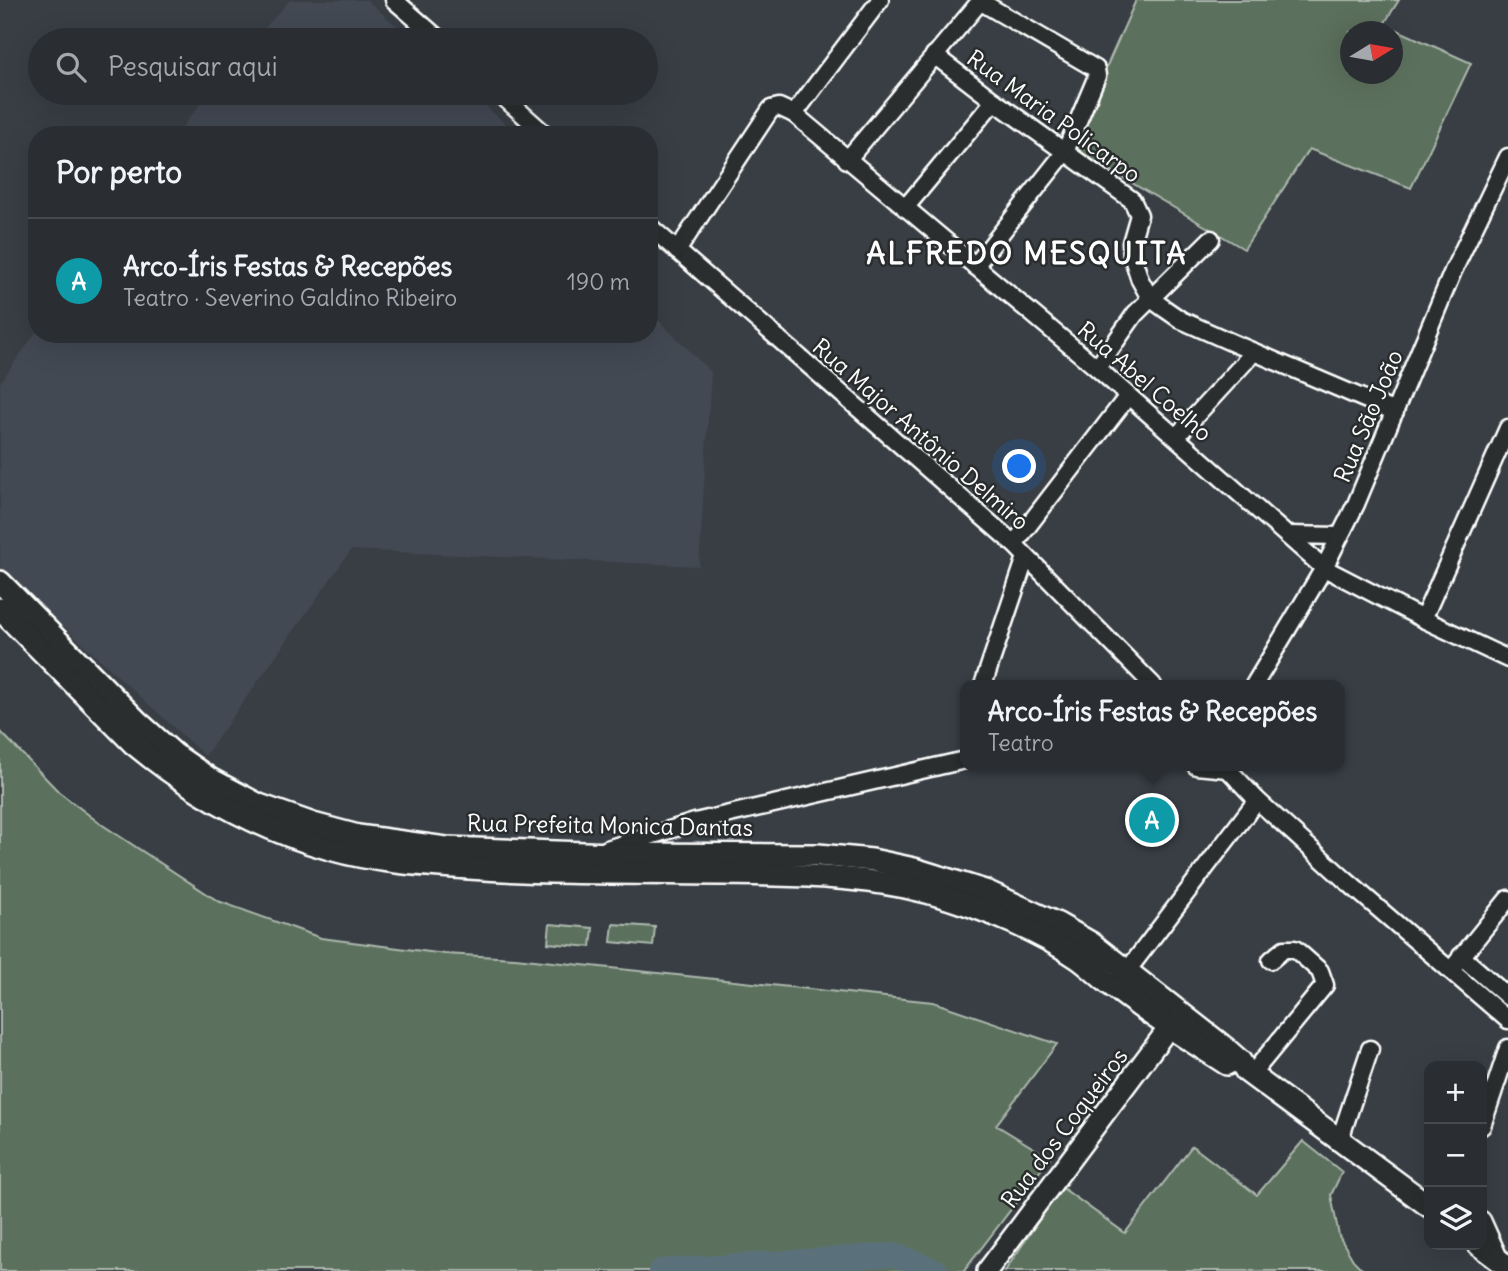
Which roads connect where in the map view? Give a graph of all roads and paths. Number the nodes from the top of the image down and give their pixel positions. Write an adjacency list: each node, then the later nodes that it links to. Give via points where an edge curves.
1 (394, 0): 3 (street)
2 (880, 0): 7 (street)
3 (426, 28)
4 (934, 55): 5 (street, Rua Maria Policarpo); 9 (street, via 976,5 983,4 1097,71); 11 (street)
5 (994, 102): 9 (street, Rua Maria Policarpo); 12 (street)
6 (512, 105): 8 (street)
7 (794, 114): 11 (street, Rua Abel Coelho); 15 (street, Rua Abel Coelho, via 773,107)
8 (536, 126)
9 (1065, 152): 16 (street); 17 (street, Rua Maria Policarpo, via 1137,207 1131,252)
10 (1508, 157): 21 (street, Rua São João, via 1452,271)
11 (847, 160): 12 (street, Rua Abel Coelho)
12 (905, 208): 16 (street, Rua Abel Coelho)
13 (658, 234): 15 (street, Rua Major Antônio Delmiro)
14 (1211, 239): 17 (street)
15 (677, 251): 26 (street, Rua Major Antônio Delmiro)
16 (975, 266): 19 (street, Rua Abel Coelho)
17 (1150, 298): 18 (street, via 1181,320); 19 (street)
18 (1254, 352): 21 (street); 23 (street)
19 (1097, 368): 20 (street, Rua Abel Coelho)
20 (1128, 396): 23 (street, Rua Abel Coelho); 26 (street)
21 (1395, 412): 25 (street, Rua São João)
22 (1508, 428): 31 (street)
23 (1176, 438): 24 (street, Rua Abel Coelho)
24 (1287, 535): 25 (street); 28 (street, Rua Abel Coelho)
25 (1340, 536): 28 (street, Rua São João)
26 (1014, 544): 27 (street, Rua Major Antônio Delmiro)
27 (1026, 557): 33 (street); 34 (street, Rua Major Antônio Delmiro)
28 (1324, 568): 31 (street, Rua Abel Coelho); 35 (street, Rua São João)
29 (0, 582): 39 (main road, Rua Prefeita Monica Dantas, via 174,754 259,805 358,836)
30 (0, 609): 39 (main road, Rua Prefeita Monica Dantas, via 134,744 206,796 256,822 329,849 416,865 520,872)
31 (1423, 619): 32 (street, Rua Abel Coelho)
32 (1508, 659)
33 (985, 680)
34 (1148, 680)
35 (1257, 680)
36 (960, 758): 39 (street, via 695,822)
37 (1231, 771): 38 (street)
38 (1257, 800): 43 (street); 44 (street)
39 (595, 863): 44 (main road, Rua Prefeita Monica Dantas, via 815,876 908,888 1036,933)
40 (1508, 899): 41 (street)
41 (1461, 956): 43 (street); 45 (street)
42 (1271, 960): 50 (street, via 1284,949 1295,949 1320,971 1325,985)
43 (1451, 970): 46 (street)
44 (1121, 980): 47 (main road, Rua Prefeita Monica Dantas)
45 (1508, 996)
46 (1508, 1020)
47 (1175, 1021): 50 (main road, Rua Prefeita Monica Dantas, via 1233,1068); 57 (street, Rua dos Coqueiros)
48 (1508, 1048): 51 (street)
49 (1370, 1049): 52 (street)
50 (1249, 1073): 52 (main road, Rua Prefeita Monica Dantas)
51 (1483, 1124)
52 (1340, 1139): 53 (main road, Rua Prefeita Monica Dantas)
53 (1424, 1202)
54 (1487, 1234): 56 (street)
55 (1486, 1250): 56 (main road)
56 (1505, 1265)
57 (988, 1270)

